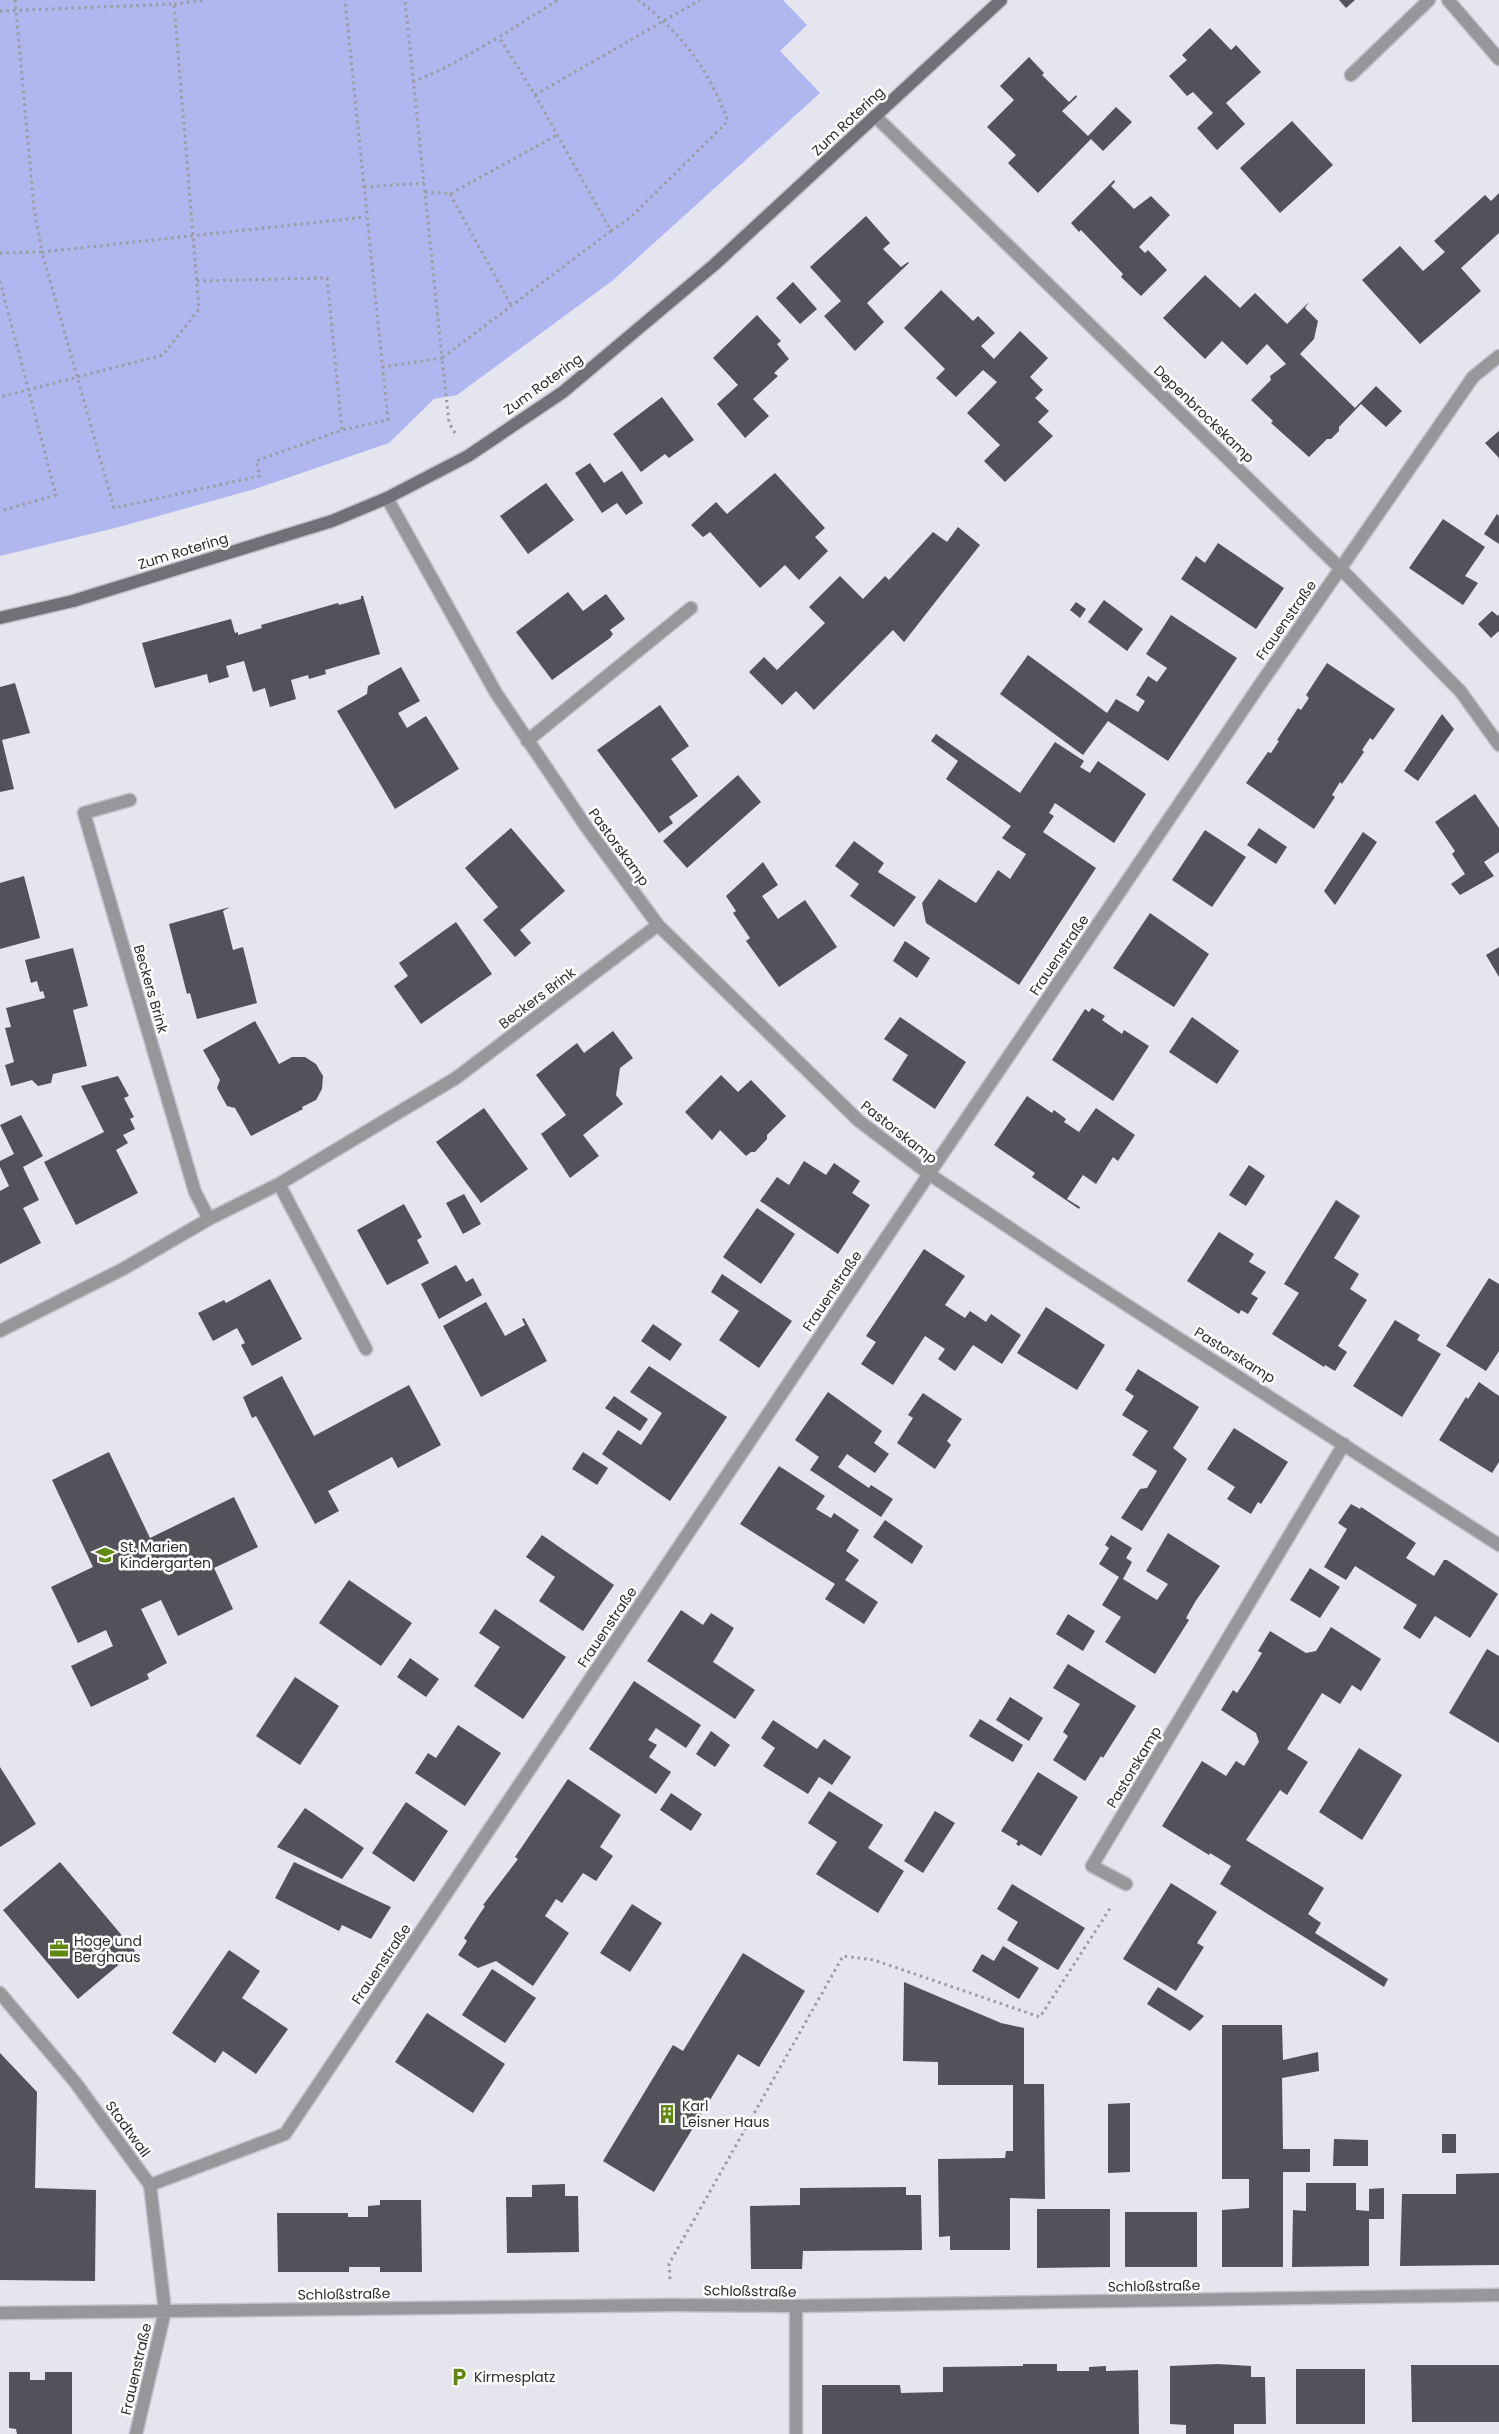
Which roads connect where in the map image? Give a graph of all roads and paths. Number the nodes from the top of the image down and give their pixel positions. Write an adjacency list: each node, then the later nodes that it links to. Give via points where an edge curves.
1 (15, 0): 12 (path)
2 (206, 0): 11 (path)
3 (345, 0): 23 (path)
4 (405, 0): 18 (path)
5 (558, 0): 15 (path)
6 (638, 0): 14 (path)
7 (700, 0): 14 (path)
8 (1001, 0): 20 (street, Zum Rotering)
9 (1429, 0): 17 (street)
10 (1448, 0): 16 (street)
11 (174, 4): 12 (path); 28 (path)
12 (16, 9): 13 (path); 29 (path, via 34,208)
13 (0, 11)
14 (665, 21): 19 (path); 27 (path, via 688,46 716,89 728,121 630,218)
15 (499, 37): 18 (path, via 448,67); 19 (path)
16 (1499, 59)
17 (1352, 75)
18 (414, 82): 22 (path)
19 (535, 96): 21 (path)
20 (876, 116): 41 (street, Zum Rotering, via 714,265 563,392); 44 (street, Depenbrockskamp)
21 (557, 135): 25 (path); 27 (path)
22 (424, 183): 23 (path); 24 (path)
23 (364, 187): 26 (path)
24 (425, 192): 25 (path); 35 (path)
25 (450, 194): 33 (path)
26 (366, 217): 28 (path); 36 (path)
27 (611, 231): 33 (path)
28 (192, 235): 29 (path); 32 (path)
29 (42, 252): 30 (path); 37 (path)
30 (0, 253)
31 (0, 281): 38 (path)
32 (197, 281): 37 (path, via 199,309 163,355); 40 (path, via 327,278)
33 (512, 307): 35 (path)
34 (1499, 356): 44 (street, Frauenstraße, via 1473,377)
35 (442, 358): 36 (path); 41 (path, via 449,423)
36 (382, 367): 40 (path, via 388,420)
37 (78, 377): 38 (path); 40 (path, via 114,508 260,476 256,461)
38 (29, 390): 39 (path); 43 (path, via 56,495)
39 (0, 398)
40 (342, 430)
41 (468, 456): 42 (street, Zum Rotering)
42 (387, 498): 46 (street, Zum Rotering, via 332,520 73,601); 47 (street, Pastorskamp, via 496,693)
43 (0, 511)
44 (1340, 568): 48 (street, Depenbrockskamp, via 1461,692); 51 (street, Frauenstraße)
45 (691, 608): 47 (street)
46 (0, 618)
47 (527, 741): 50 (street, Pastorskamp)
48 (1499, 745)
49 (130, 800): 53 (street, Beckers Brink, via 84,813 195,1192)
50 (658, 925): 51 (street, Pastorskamp, via 859,1121); 52 (street, Beckers Brink, via 456,1078)
51 (929, 1174): 56 (street, Pastorskamp); 60 (street, Frauenstraße, via 285,2134)
52 (279, 1184): 53 (street, Beckers Brink); 55 (street)
53 (209, 1219): 54 (street, Beckers Brink, via 123,1269)
54 (0, 1330)
55 (366, 1349)
56 (1344, 1444): 57 (street, Pastorskamp); 58 (street, Pastorskamp, via 1092,1866)
57 (1499, 1545)
58 (1126, 1884): 62 (path, via 1040,2017 874,1960 843,1956 669,2264)
59 (0, 1993): 60 (street, Stadtwall, via 75,2082)
60 (150, 2185): 65 (street, Stadtwall)
61 (1499, 2295): 63 (street, Schloßstraße)
62 (672, 2305): 63 (street, Schloßstraße); 65 (street, Schloßstraße)
63 (796, 2306): 67 (street)
64 (0, 2312): 65 (street, Schloßstraße)
65 (165, 2312): 66 (street, Frauenstraße)
66 (136, 2434)
67 (796, 2434)

